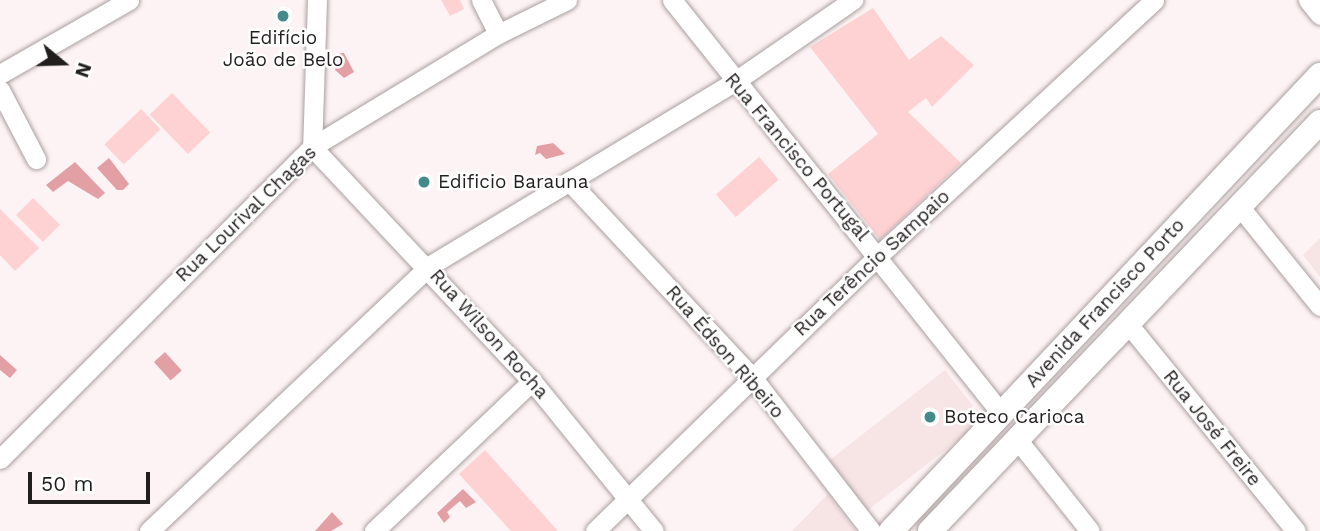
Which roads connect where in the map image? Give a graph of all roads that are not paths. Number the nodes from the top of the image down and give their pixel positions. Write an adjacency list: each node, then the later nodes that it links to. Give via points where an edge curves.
1 (129, 0): 11 (street)
2 (317, 0): 16 (street)
3 (481, 0): 10 (street)
4 (568, 0): 10 (street, Rua Lourival Chagas)
5 (671, 0): 13 (street, Rua Francisco Portugal)
6 (853, 0): 13 (street)
7 (1154, 0): 20 (street, Rua Terêncio Sampaio)
8 (1308, 0): 9 (street)
9 (1320, 15)
10 (498, 34): 16 (street, Rua Lourival Chagas)
11 (0, 74)
12 (1320, 75): 26 (main road, Avenida Francisco Porto)
13 (734, 82): 18 (street); 20 (street, Rua Francisco Portugal)
14 (0, 89): 17 (street)
15 (1320, 121): 19 (main road, Avenida Francisco Porto)
16 (312, 147): 21 (street, Rua Wilson Rocha); 28 (street, Rua Lourival Chagas)
17 (36, 159)
18 (569, 181): 21 (street); 24 (street, Rua Édson Ribeiro)
19 (1240, 206): 22 (street); 23 (main road, Avenida Francisco Porto)
20 (879, 255): 24 (street, Rua Terêncio Sampaio); 26 (street, Rua Francisco Portugal)
21 (429, 267): 25 (street, Rua Wilson Rocha); 30 (street)
22 (1320, 306)
23 (1129, 325): 27 (main road, Avenida Francisco Porto); 38 (street, Rua José Freire)
24 (752, 377): 29 (street, Rua Terêncio Sampaio); 34 (street, Rua Édson Ribeiro)
25 (532, 381): 29 (street, Rua Wilson Rocha); 31 (street)
26 (1002, 413): 35 (main road, Avenida Francisco Porto)
27 (1017, 439): 36 (main road, Avenida Francisco Porto); 37 (street)
28 (0, 459)
29 (628, 499): 32 (street, Rua Terêncio Sampaio); 33 (street, Rua Wilson Rocha)
30 (149, 531)
31 (374, 531)
32 (595, 531)
33 (654, 531)
34 (871, 531)
35 (891, 531)
36 (930, 531)
37 (1090, 531)
38 (1296, 531)

